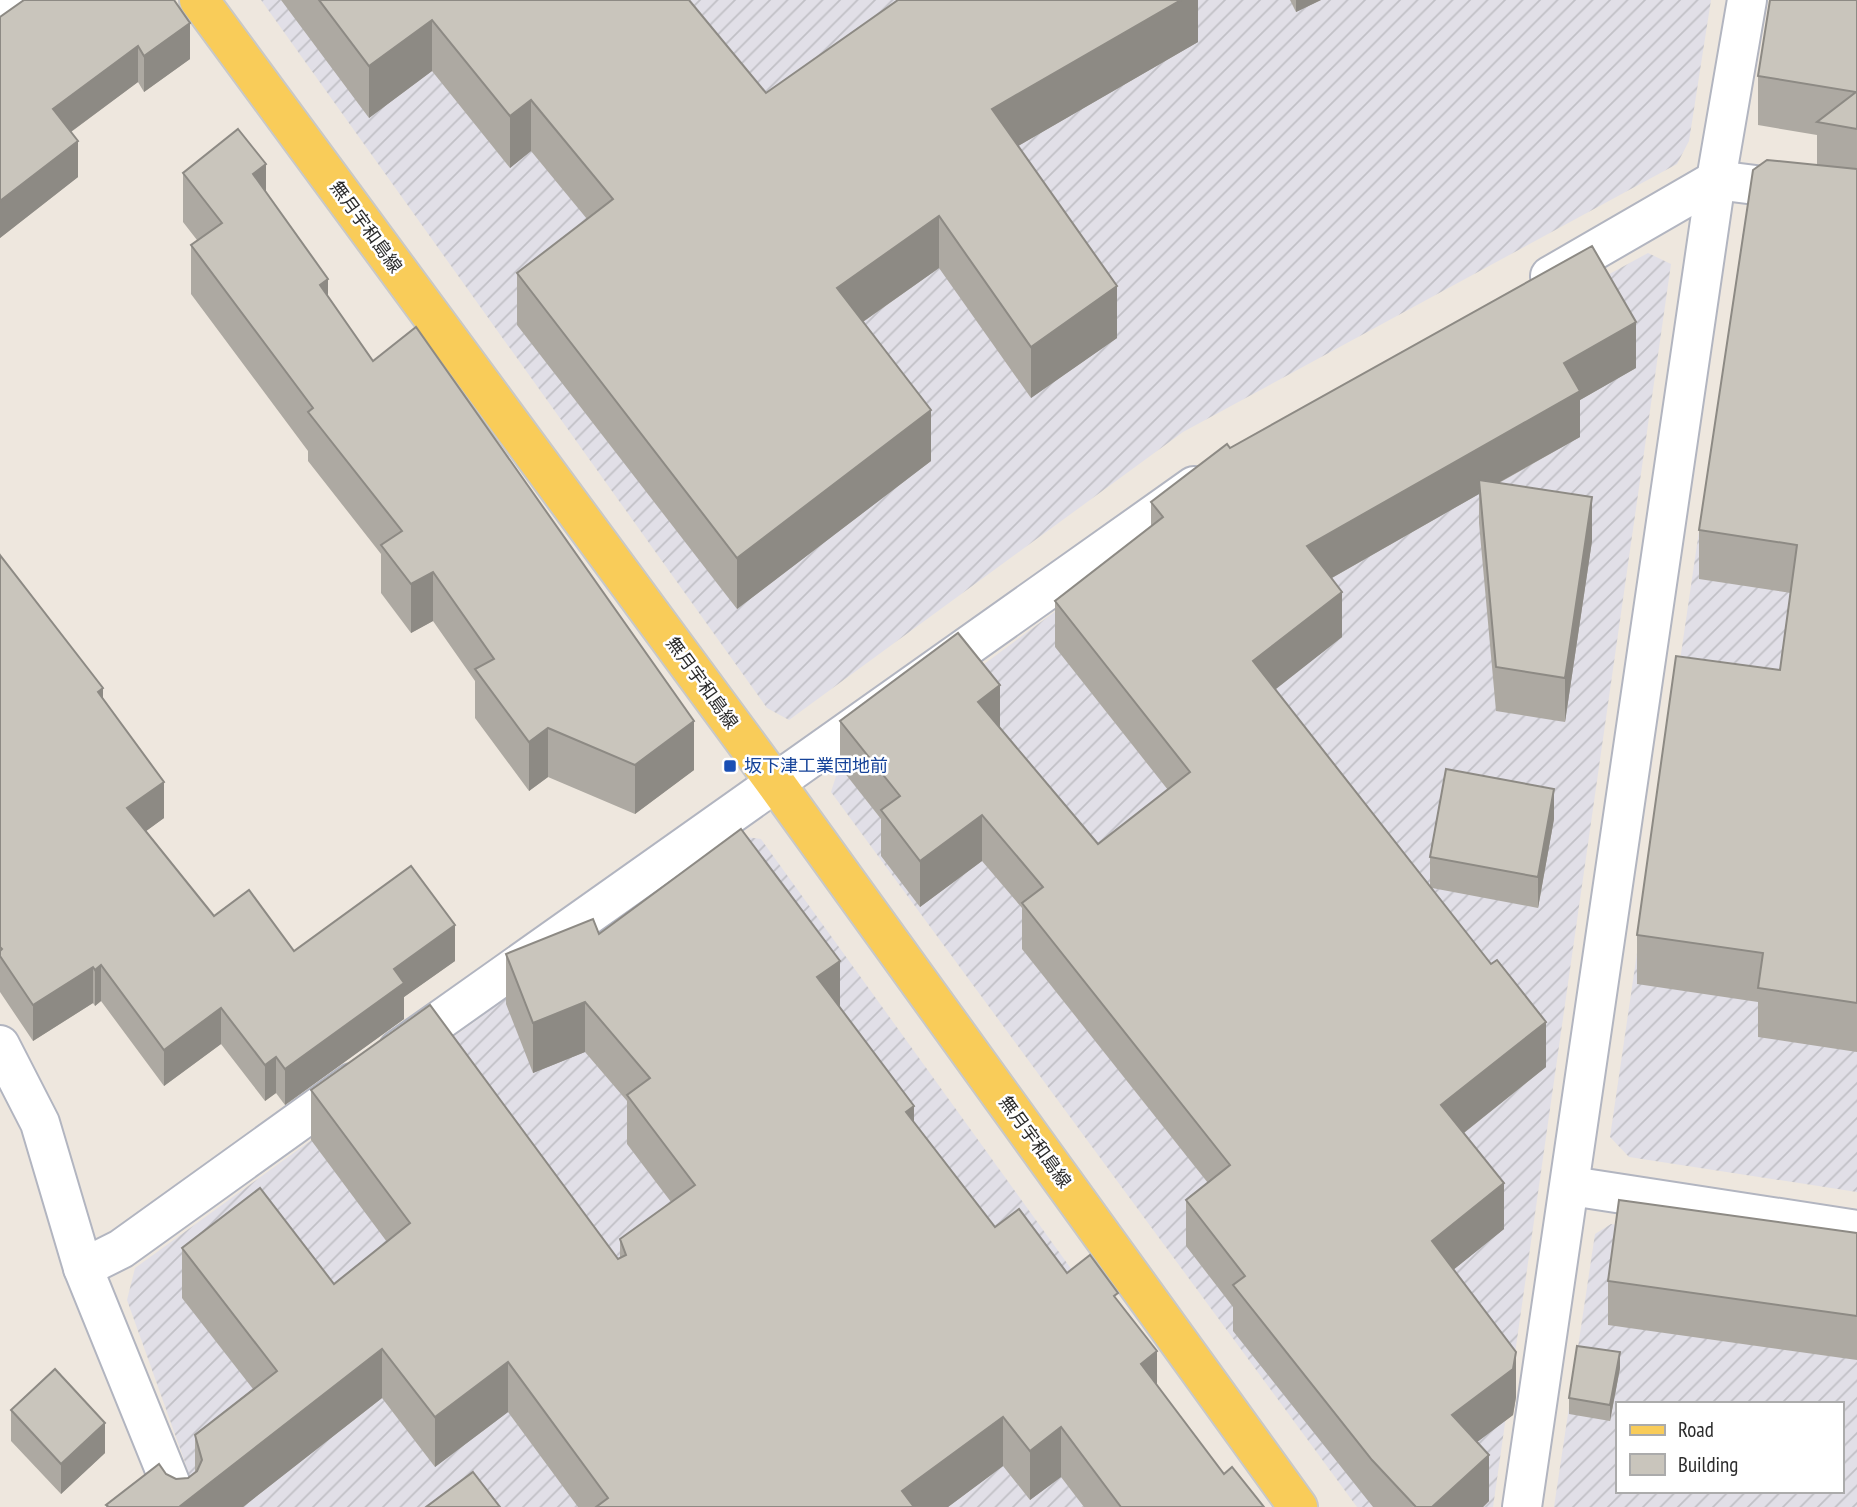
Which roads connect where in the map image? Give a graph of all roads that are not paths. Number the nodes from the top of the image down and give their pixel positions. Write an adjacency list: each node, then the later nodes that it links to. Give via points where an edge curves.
1 (23, 0): 4 (street)
2 (199, 0): 9 (main road, 無月宇和島線)
3 (1747, 0): 5 (street)
4 (0, 17)
5 (1716, 180): 6 (street); 7 (street); 11 (street)
6 (1857, 198)
7 (1524, 291)
8 (1224, 464): 9 (street)
9 (774, 781): 13 (street, via 121,1249); 15 (main road, 無月宇和島線)
10 (0, 1045): 13 (street, via 40,1123)
11 (1571, 1186): 12 (street); 16 (street)
12 (1857, 1230)
13 (83, 1268): 14 (street)
14 (180, 1507)
15 (1298, 1507)
16 (1522, 1507)

